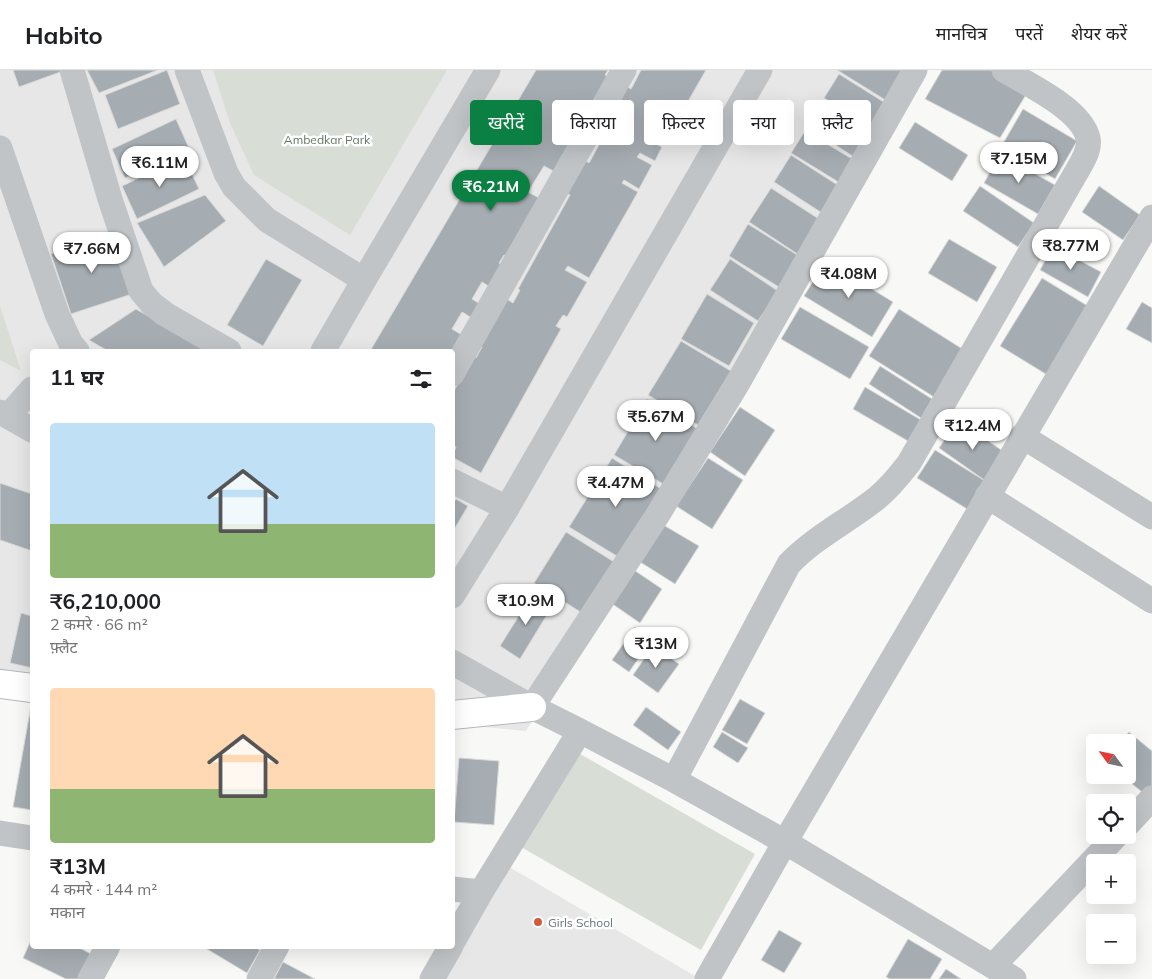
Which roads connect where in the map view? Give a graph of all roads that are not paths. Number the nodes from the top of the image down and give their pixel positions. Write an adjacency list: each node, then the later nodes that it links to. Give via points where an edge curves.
1 (72, 70): 12 (street, via 141,291 165,314)
2 (187, 70): 10 (street, via 234,187 267,220)
3 (488, 70): 10 (street)
4 (624, 70): 14 (street)
5 (760, 70): 21 (street)
6 (914, 70): 28 (street, via 731,394)
7 (1004, 70): 31 (street, via 1076,117 1088,138 1087,151 909,463 876,498 813,542 789,564)
8 (0, 148): 11 (street)
9 (1152, 217): 18 (street)
10 (364, 280): 13 (street)
11 (71, 349)
12 (226, 349)
13 (324, 349)
14 (455, 369)
15 (30, 390): 16 (street)
16 (4, 414): 17 (street)
17 (30, 429)
18 (1022, 436): 20 (street); 22 (street)
19 (455, 482): 21 (street)
20 (988, 496): 24 (street); 36 (street)
21 (507, 508): 23 (street)
22 (1152, 517)
23 (455, 591)
24 (1152, 601)
25 (455, 664): 28 (street)
26 (0, 684): 27 (main road)
27 (30, 688)
28 (532, 707): 29 (main road); 30 (street)
29 (455, 715)
30 (580, 731): 31 (street); 39 (street)
31 (674, 780): 36 (street)
32 (1152, 798): 33 (street)
33 (1136, 815)
34 (2, 837): 35 (street)
35 (30, 838)
36 (785, 842): 44 (street); 48 (street)
37 (1109, 844): 44 (street)
38 (455, 889): 39 (street)
39 (482, 892): 40 (street)
40 (455, 938)
41 (106, 949): 45 (street)
42 (275, 949): 46 (street)
43 (449, 949): 47 (street)
44 (994, 966): 49 (street)
45 (90, 979)
46 (259, 979)
47 (432, 979)
48 (707, 979)
49 (1014, 979)

